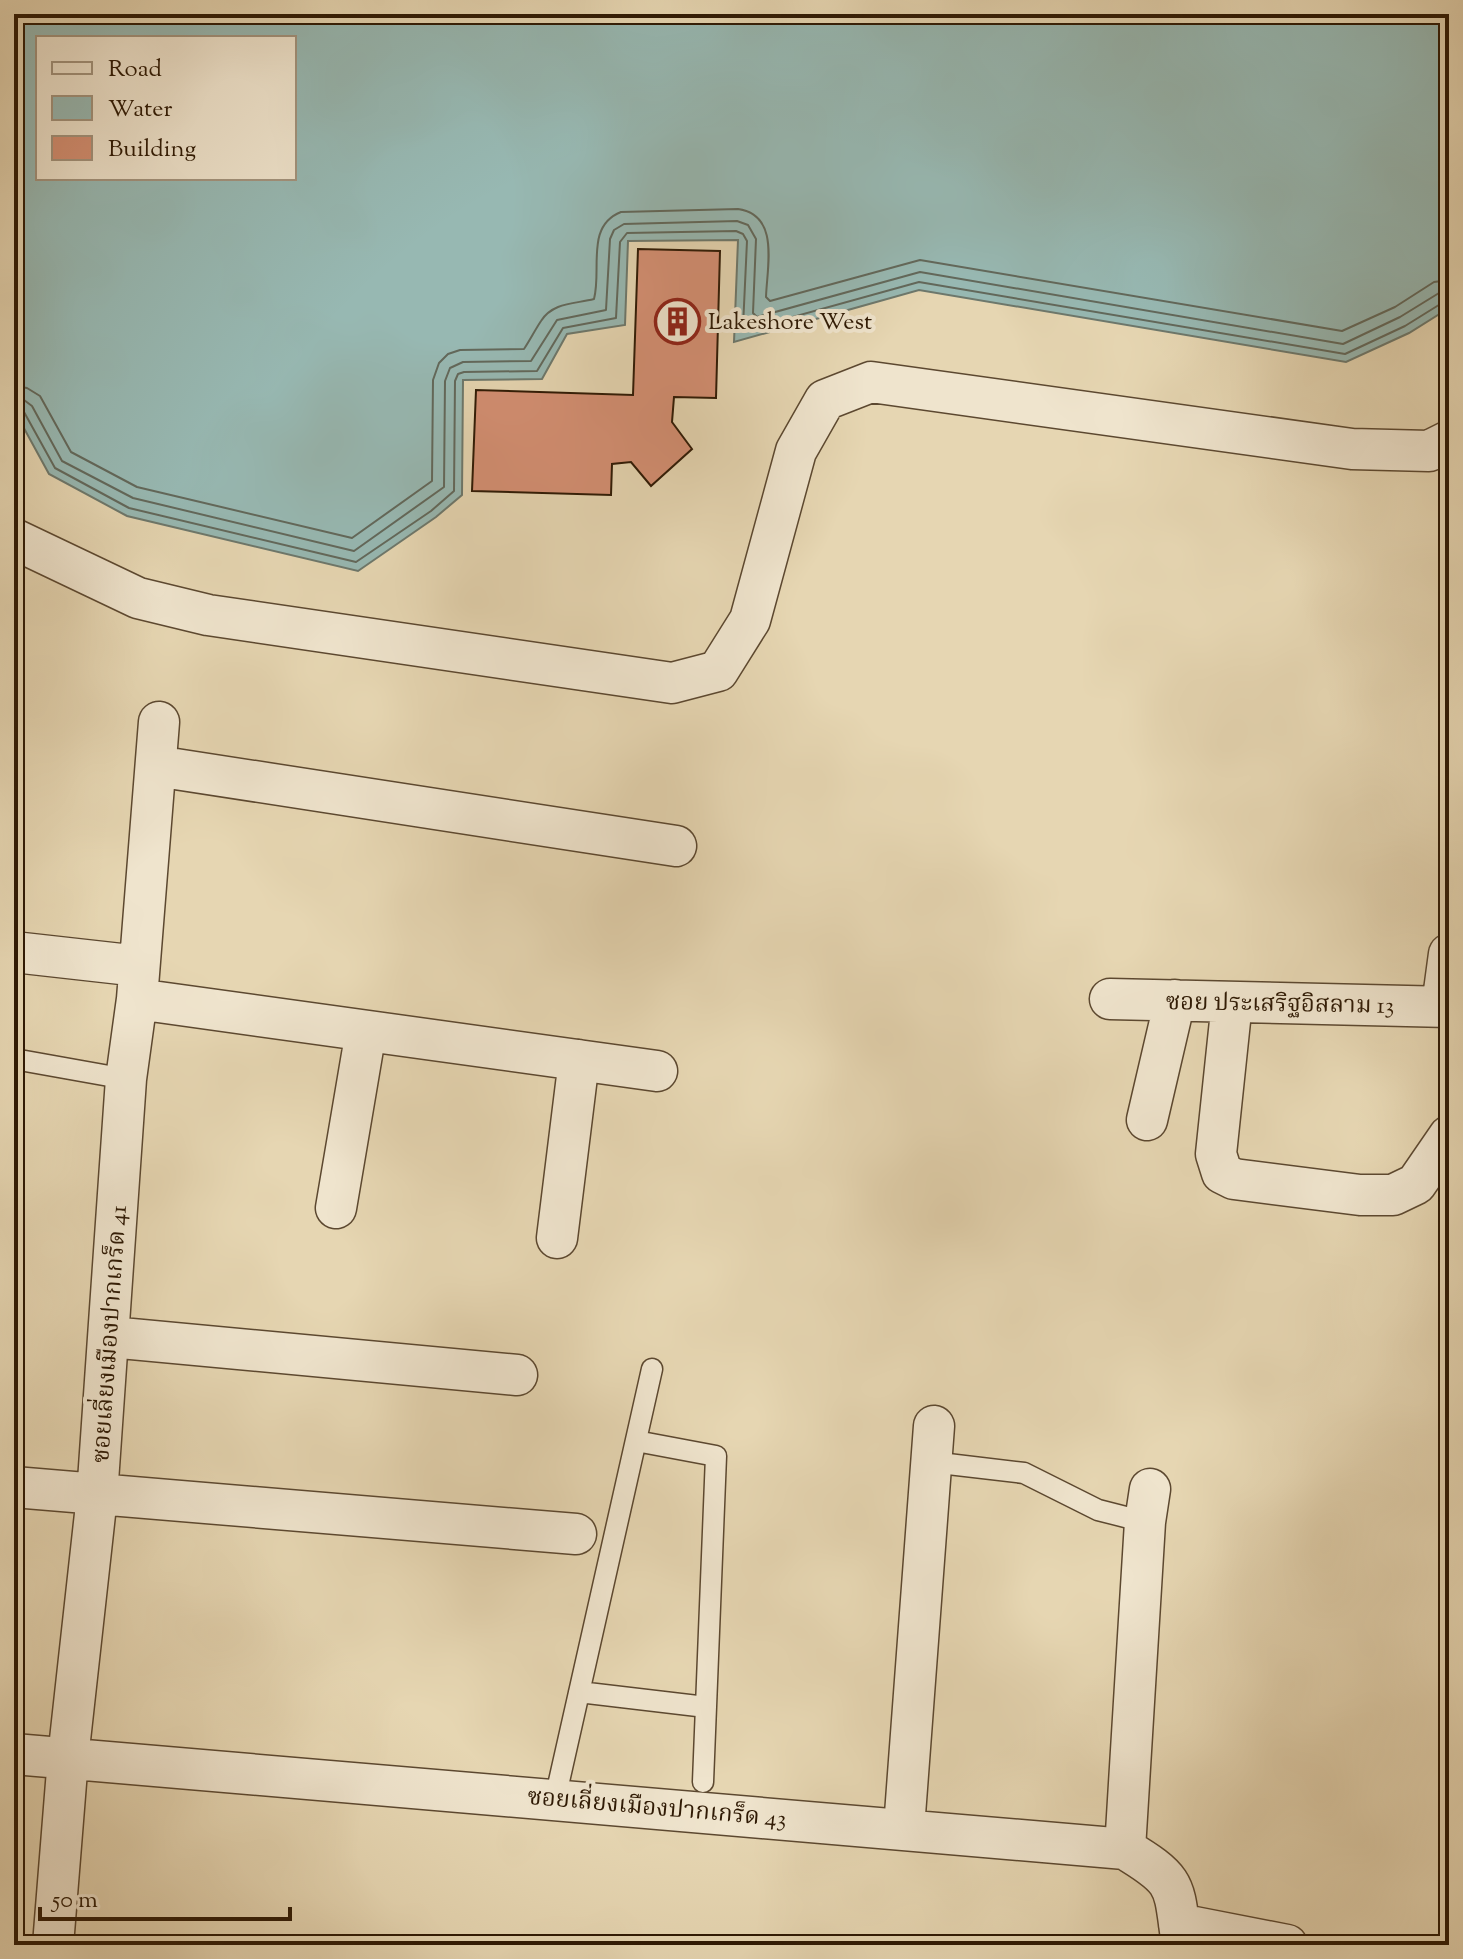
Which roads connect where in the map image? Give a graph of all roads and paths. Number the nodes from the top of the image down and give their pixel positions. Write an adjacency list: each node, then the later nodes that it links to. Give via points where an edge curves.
1 (1449, 441): 2 (street, via 1429,451 1352,449 871,382 825,400 796,451 750,620 718,671 672,683 208,615 138,598)
2 (14, 539)
3 (159, 722): 4 (street, ซอยเลี่ยงเมืองปากเกร็ด 41)
4 (156, 766): 5 (street); 8 (street, ซอยเลี่ยงเมืองปากเกร็ด 41)
5 (676, 846)
6 (14, 952): 8 (street)
7 (1449, 954): 12 (street)
8 (138, 983): 13 (street); 17 (street, ซอยเลี่ยงเมืองปากเกร็ด 41)
9 (1110, 999): 10 (street, ซอย ประเสริฐอิสลาม 13)
10 (1175, 1000): 11 (street, ซอย ประเสริฐอิสลาม 13); 18 (street)
11 (1232, 1002): 12 (street, ซอย ประเสริฐอิสลาม 13); 19 (street, via 1216,1154 1222,1173 1234,1179 1393,1195 1416,1184)
12 (1445, 1007)
13 (366, 1031): 15 (street); 20 (street)
14 (14, 1059): 17 (lane)
15 (579, 1060): 16 (street); 21 (street)
16 (657, 1071)
17 (126, 1079): 22 (street, ซอยเลี่ยงเมืองปากเกร็ด 41)
18 (1147, 1120)
19 (1449, 1136)
20 (336, 1208)
21 (557, 1238)
22 (110, 1337): 24 (street); 28 (street, ซอยเลี่ยงเมืองปากเกร็ด 41)
23 (652, 1369): 25 (lane)
24 (517, 1375)
25 (636, 1441): 31 (lane); 32 (lane, via 716,1456)
26 (932, 1444): 29 (lane, via 1024,1473 1098,1510); 37 (street)
27 (14, 1487): 28 (street)
28 (97, 1496): 30 (street); 34 (street, ซอยเลี่ยงเมืองปากเกร็ด 41)
29 (1147, 1506): 38 (street)
30 (576, 1534)
31 (579, 1692): 32 (lane); 36 (lane)
32 (706, 1707): 35 (lane)
33 (14, 1754): 34 (street, ซอยเลี่ยงเมืองปากเกร็ด 43)
34 (68, 1758): 36 (street, ซอยเลี่ยงเมืองปากเกร็ด 43); 40 (street, ซอยเลี่ยงเมืองปากเกร็ด 41)
35 (703, 1782)
36 (555, 1799): 37 (street, ซอยเลี่ยงเมืองปากเกร็ด 43)
37 (904, 1828): 38 (street, ซอยเลี่ยงเมืองปากเกร็ด 43)
38 (1125, 1849): 39 (street, ซอยเลี่ยงเมืองปากเกร็ด 43, via 1166,1876 1174,1892)
39 (1180, 1935): 41 (street)
40 (53, 1945)
41 (1287, 1945)

